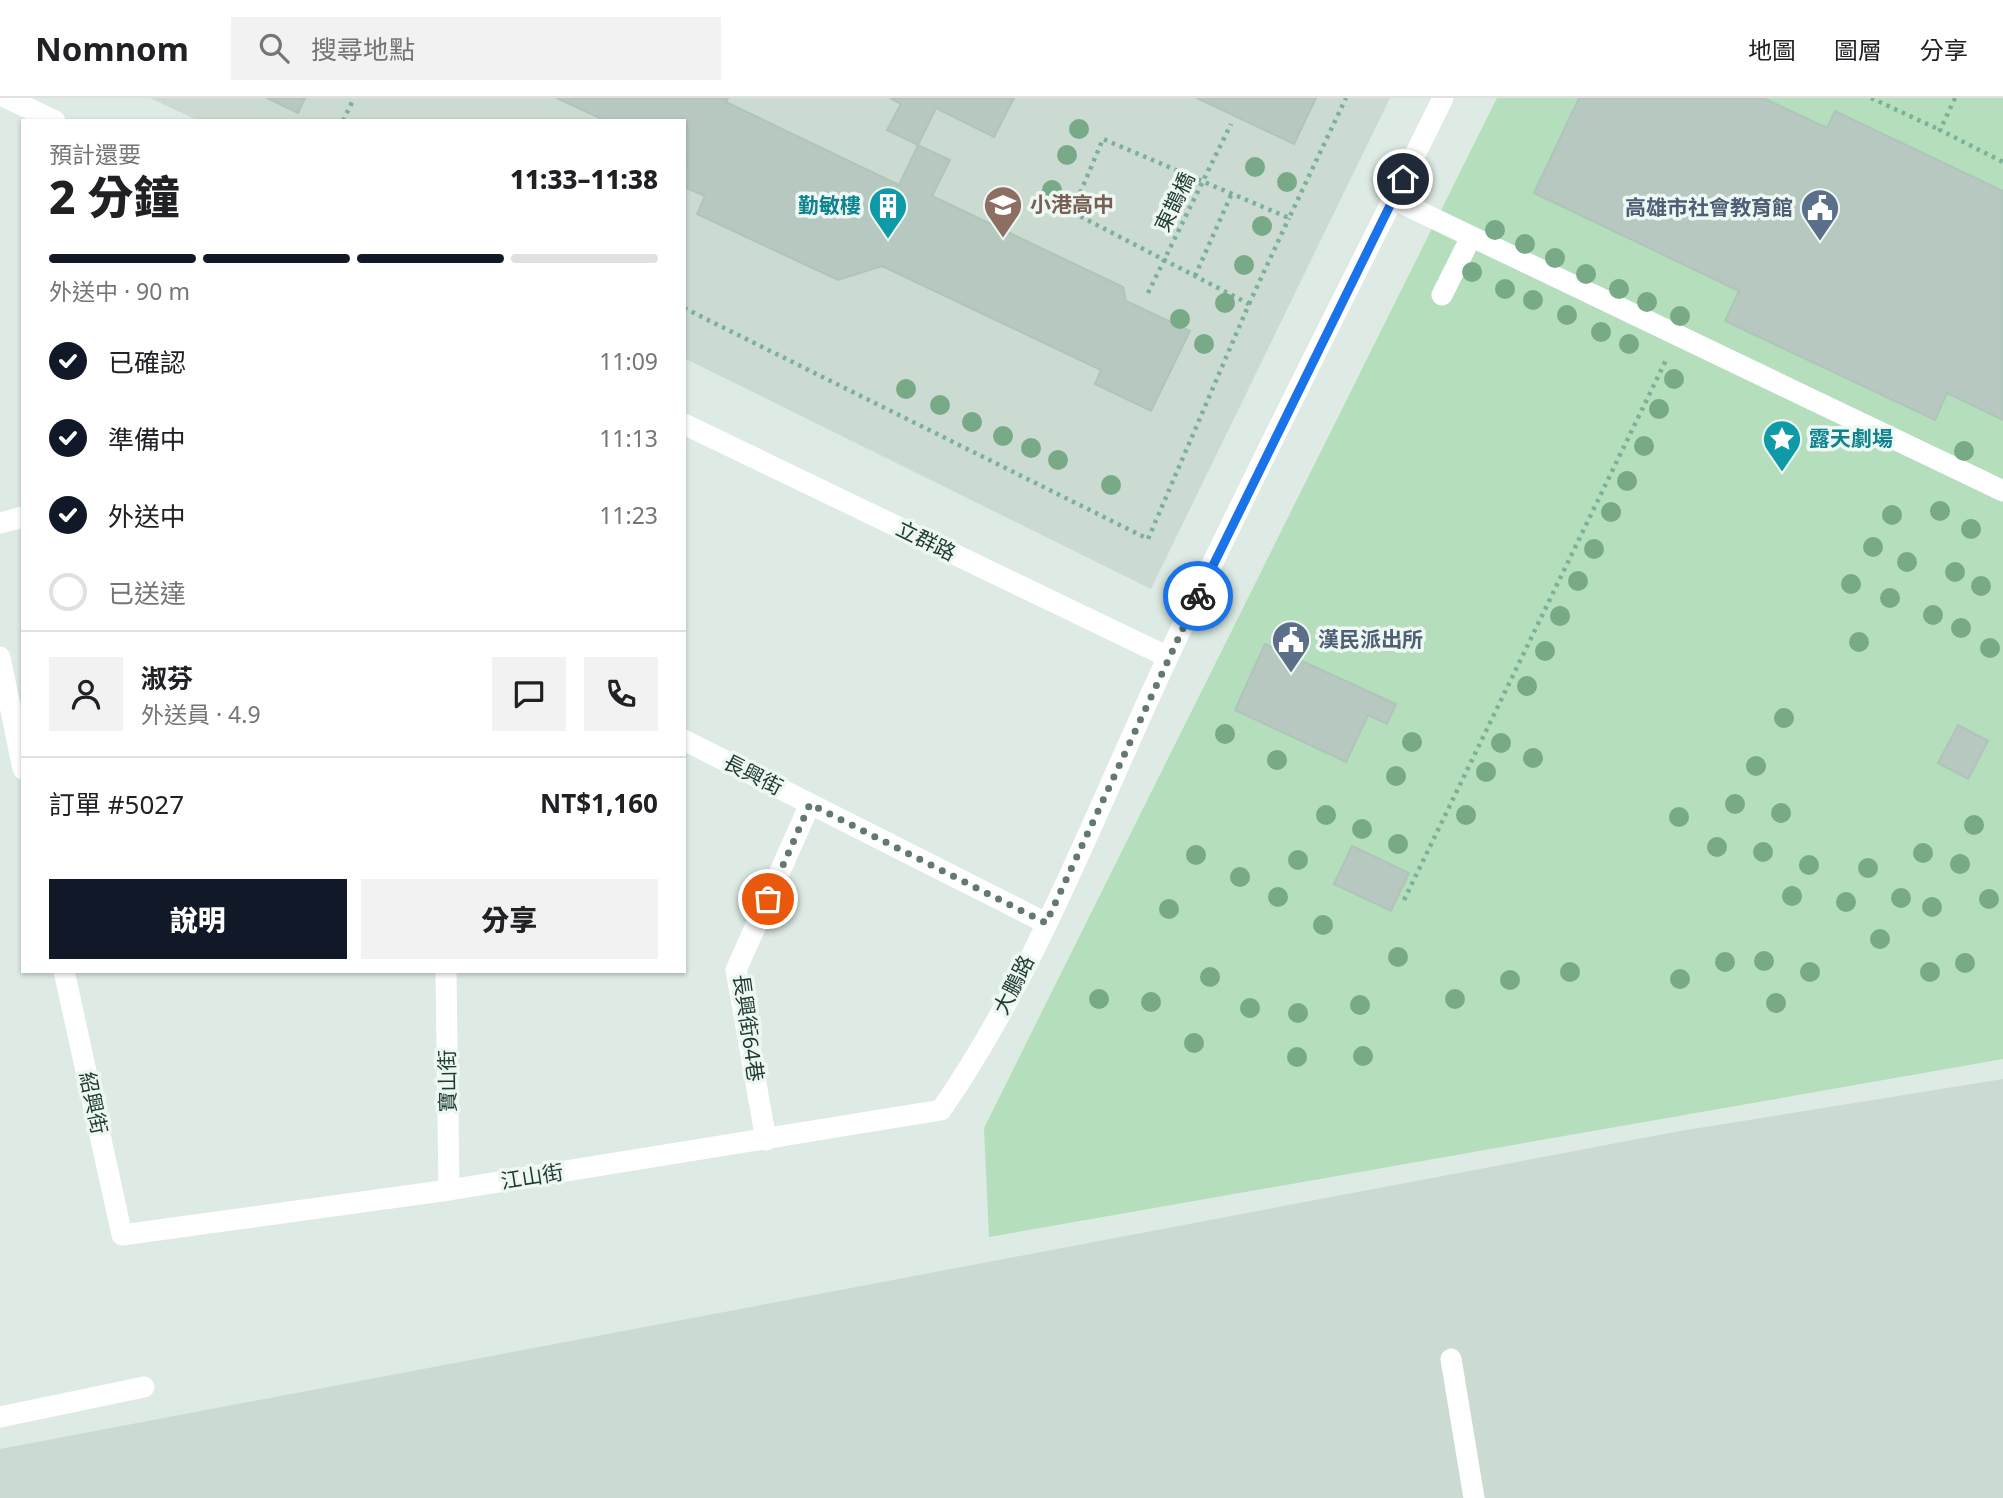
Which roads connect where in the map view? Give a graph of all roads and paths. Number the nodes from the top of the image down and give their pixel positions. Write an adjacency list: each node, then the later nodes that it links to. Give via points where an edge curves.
1 (7, 98): 7 (street)
2 (354, 98): 8 (path)
3 (1346, 98): 14 (path)
4 (1443, 98): 13 (street, 大鵬路)
5 (1871, 98): 10 (path)
6 (1955, 98): 10 (path)
7 (51, 119)
8 (344, 119)
9 (1231, 124): 17 (path, 東鵲橋, bridge)
10 (1940, 130): 11 (path)
11 (2003, 162)
12 (1232, 193): 14 (path); 16 (path); 16 (path, via 1103,139 1072,212)
13 (1393, 200): 15 (street); 27 (street, 大鵬路)
14 (1289, 218): 19 (path)
15 (1471, 237): 18 (street); 21 (street)
16 (1195, 276): 19 (path)
17 (1148, 293)
18 (1442, 295)
19 (1249, 304): 20 (path, via 1148,539)
20 (686, 309)
21 (1678, 335): 23 (street); 31 (path)
22 (686, 425): 27 (street, 立群路)
23 (2003, 491)
24 (21, 518): 25 (street)
25 (0, 523)
26 (0, 657): 29 (street)
27 (1168, 657): 32 (street, 大鵬路)
28 (686, 741): 30 (street, 長興街)
29 (21, 759)
30 (810, 804): 32 (street, 長興街); 36 (street, 長興街64巷, via 736,970)
31 (1404, 900)
32 (1046, 923): 35 (street, 大鵬路, via 974,1062)
33 (64, 973): 38 (street, 紹興街)
34 (446, 973): 37 (street, 寶山街)
35 (941, 1110): 36 (street, 江山街)
36 (766, 1140): 37 (street, 江山街)
37 (449, 1190): 38 (street, 江山街)
38 (122, 1235)
39 (1451, 1359): 42 (street)
40 (144, 1387): 41 (street)
41 (0, 1417)
42 (1474, 1498)

